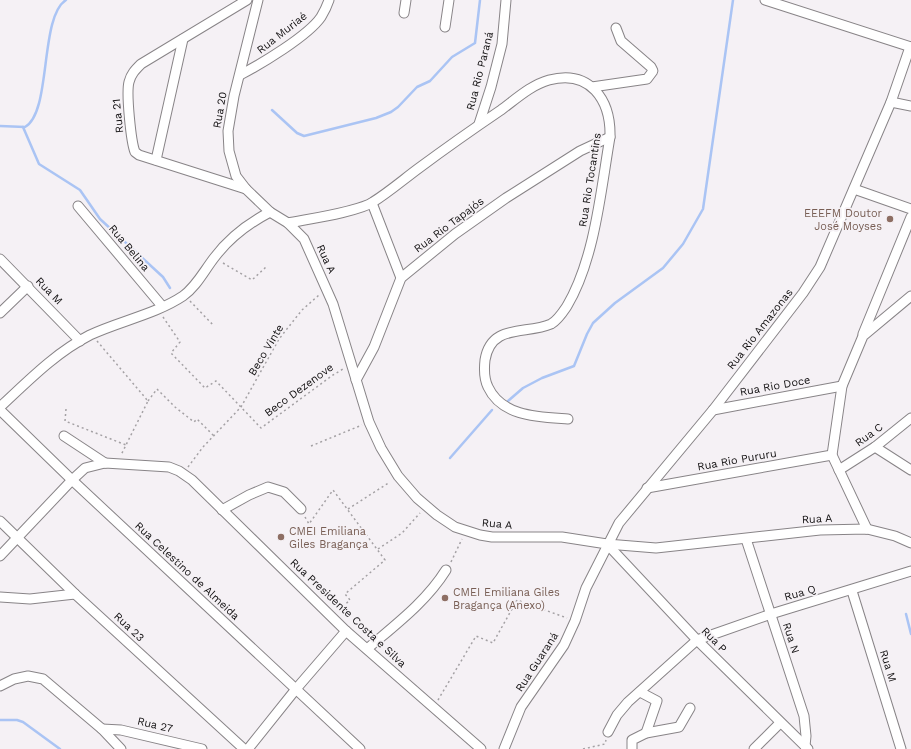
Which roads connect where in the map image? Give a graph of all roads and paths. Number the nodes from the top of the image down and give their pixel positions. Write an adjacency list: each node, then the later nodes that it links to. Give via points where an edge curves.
1 (248, 0): 11 (street, Rua 21)
2 (258, 0): 13 (street, Rua 20)
3 (329, 0): 13 (street, Rua Muriaé, via 321,17 313,26 261,64)
4 (406, 0): 8 (street)
5 (449, 0): 9 (street)
6 (506, 0): 17 (street, Rua Rio Paraná, via 502,44)
7 (764, 0): 12 (street)
8 (404, 13)
9 (445, 26)
10 (616, 28): 14 (street, via 621,41 653,70 651,75 647,79)
11 (183, 38): 19 (street); 19 (street, Rua 21, via 141,64 132,73 128,84 134,148 140,155)
12 (911, 47): 15 (street, Rua Rio Amazonas)
13 (240, 75): 20 (street, Rua 20, via 228,131 228,151 236,176)
14 (592, 87): 17 (street, Rua Rio Tocantins, via 572,78 548,80 533,87); 18 (street, Rua Rio Tocantins, via 605,103)
15 (891, 102): 16 (street); 21 (street, Rua Rio Amazonas)
16 (911, 106)
17 (479, 124): 22 (street, Rua Rio Tocantins)
18 (610, 136): 31 (street, Rua Rio Tapajós, via 573,155 506,198 455,234); 51 (street, Rua Rio Tocantins, via 594,232 578,282 567,305 551,323 500,336 489,348 484,365 490,391 503,405 529,416)
19 (156, 160): 20 (street, Rua 21)
20 (246, 189): 25 (street, Rua 20)
21 (854, 189): 24 (street); 49 (street, Rua Rio Amazonas, via 820,267 808,286)
22 (372, 203): 27 (street, Rua Rio Tocantins); 31 (street)
23 (78, 206): 36 (street, Rua Belina)
24 (911, 209)
25 (270, 212): 27 (street, Rua A); 28 (street, via 240,230)
26 (911, 217): 40 (street)
27 (288, 223): 33 (street, Rua A, via 304,239)
28 (214, 258): 30 (path, via 252,280); 34 (street)
29 (0, 259): 32 (street, Rua M)
30 (266, 267)
31 (401, 278): 43 (street, Rua Rio Tapajós, via 374,346)
32 (28, 286): 37 (street); 41 (street, Rua M)
33 (326, 288): 42 (street, Rua A); 46 (path, Beco Vinte, via 302,310 279,339)
34 (184, 295): 36 (street); 38 (path)
35 (911, 296): 40 (street)
36 (159, 307): 39 (street); 46 (path, via 180,342 171,353 205,388 216,381)
37 (0, 313)
38 (214, 326)
39 (91, 335): 41 (street); 45 (path)
40 (862, 336): 44 (street)
41 (80, 341): 47 (street, via 43,367)
42 (351, 367): 43 (street, Rua A); 46 (path, Beco Dezenove, via 333,375 261,428)
43 (356, 380): 52 (street, Rua A)
44 (842, 386): 49 (street, Rua Rio Doce); 58 (street)
45 (148, 401): 54 (path, via 157,388 175,407 194,422 197,419); 55 (path)
46 (241, 407): 54 (path, Beco Vinte)
47 (0, 408): 65 (street, Rua Celestino de Almeida)
48 (66, 409): 55 (path, via 65,421)
49 (713, 410): 66 (street, Rua Rio Amazonas)
50 (911, 418): 57 (street, Rua C)
51 (568, 419)
52 (369, 422): 56 (path); 64 (street, Rua A, via 380,448)
53 (64, 436): 59 (street)
54 (214, 436): 63 (path, Beco Vinte)
55 (126, 445): 60 (path)
56 (311, 446)
57 (875, 447): 61 (street, Rua C); 62 (street)
58 (832, 455): 61 (street); 66 (street, Rua Rio Pururu)
59 (105, 463): 60 (street, Rua Presidente Costa e Silva); 65 (street, Rua Presidente Costa e Silva, via 86,468)
60 (117, 463): 63 (street, Rua Presidente Costa e Silva, via 169,468)
61 (839, 470): 72 (street)
62 (911, 470)
63 (183, 473): 69 (street, Rua Presidente Costa e Silva)
64 (398, 476): 67 (street, Rua A); 70 (path)
65 (72, 480): 74 (street, Rua Presidente Costa e Silva); 92 (street, Rua Celestino de Almeida)
66 (647, 488): 77 (street, Rua Rio Amazonas, via 618,523)
67 (426, 507): 73 (street, Rua A, via 446,522); 78 (path, via 402,533)
68 (300, 509): 69 (street, via 284,492 268,487); 70 (path, via 309,524 333,490)
69 (222, 510): 86 (street, Rua Presidente Costa e Silva)
70 (348, 510): 78 (path)
71 (0, 521): 74 (street, Rua 23)
72 (867, 529): 75 (street, Rua A, via 820,530); 76 (street, Rua A)
73 (466, 532): 77 (street, Rua A, via 492,537 562,537); 80 (path)
74 (18, 537): 79 (street, Rua Presidente Costa e Silva); 83 (street, Rua 23)
75 (746, 538): 77 (street, Rua A, via 656,548); 85 (street, Rua N)
76 (911, 543)
77 (607, 544): 87 (street, Rua Guaraná, via 586,588); 89 (street, Rua P)
78 (378, 549): 86 (path, via 385,560 345,594 350,600)
79 (0, 556)
80 (446, 570): 90 (street, via 427,596)
81 (911, 571): 82 (street, Rua Q)
82 (852, 591): 85 (street, Rua Q); 111 (street, Rua M)
83 (75, 594): 84 (street, via 30,598); 103 (street, Rua 23)
84 (0, 597)
85 (771, 614): 89 (street, Rua Q); 100 (street, Rua N, via 804,716)
86 (332, 617): 88 (street, Rua Presidente Costa e Silva)
87 (575, 621): 94 (path, via 517,600 493,643 476,636); 107 (street, Rua Guaraná, via 564,645 521,707)
88 (346, 630): 90 (street, Rua Presidente Costa e Silva); 92 (street)
89 (697, 640): 93 (street); 96 (street, Rua P)
90 (367, 649): 94 (street, Rua Presidente Costa e Silva)
91 (0, 686): 97 (street, via 28,676 43,679)
92 (296, 689): 104 (street); 105 (street, Rua Celestino de Almeida)
93 (640, 692): 98 (street, via 617,715); 99 (street, via 657,701)
94 (433, 708): 106 (street, Rua Presidente Costa e Silva)
95 (690, 708): 99 (street, via 679,727)
96 (780, 723): 100 (street, Rua P); 110 (street)
97 (102, 729): 101 (street); 102 (street, Rua 27, via 121,730)
98 (608, 732): 108 (path, via 604,744)
99 (646, 733): 109 (street, via 632,740)
100 (806, 748)
101 (121, 749)
102 (202, 749)
103 (244, 749)
104 (248, 749)
105 (360, 749)
106 (481, 749)
107 (504, 749)
108 (583, 749)
109 (632, 749)
110 (754, 749)
111 (901, 749)

